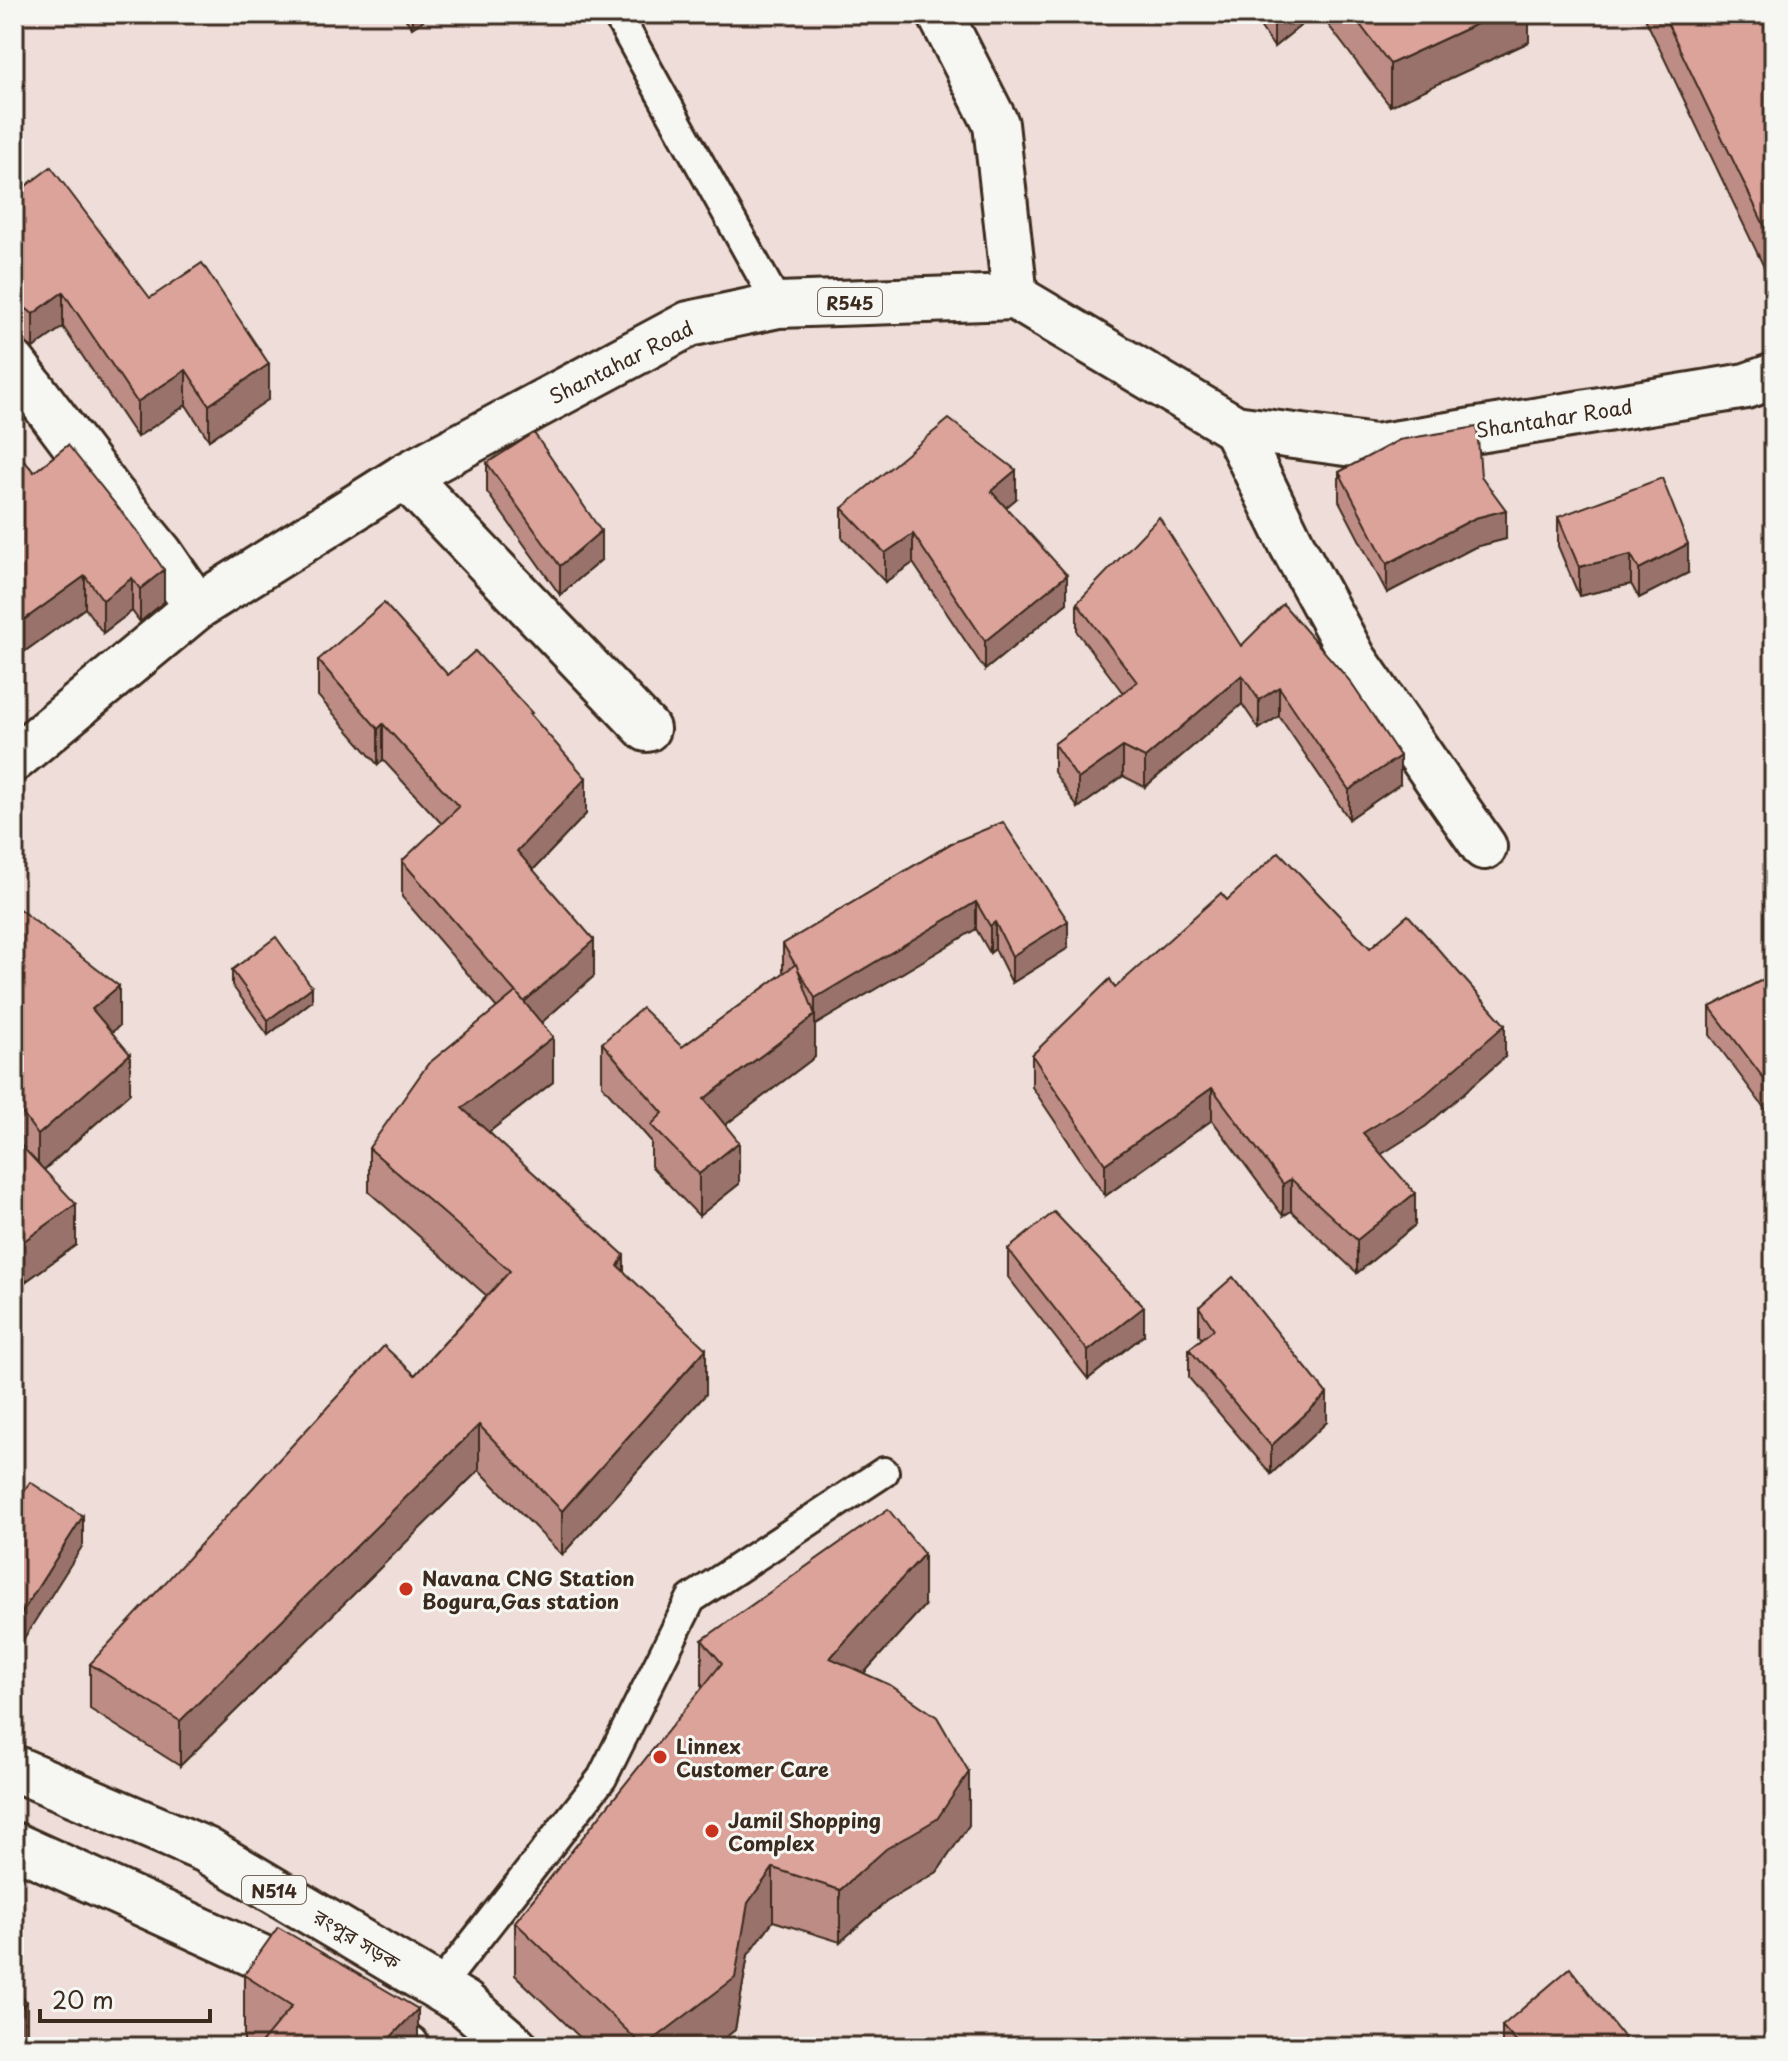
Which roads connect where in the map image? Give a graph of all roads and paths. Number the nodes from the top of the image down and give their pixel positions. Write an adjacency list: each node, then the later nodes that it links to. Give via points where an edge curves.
1 (617, 14): 4 (lane)
2 (940, 14): 3 (main road, via 996,124)
3 (1015, 297): 4 (main road, Shantahar Road / R545); 7 (main road, Shantahar Road)
4 (778, 305): 8 (main road, Shantahar Road / R545, via 689,324)
5 (14, 364): 9 (main road)
6 (1774, 376): 7 (main road, Shantahar Road, via 1746,386 1375,447)
7 (1235, 428): 12 (main road, via 1354,659)
8 (405, 476): 9 (main road, Shantahar Road / R545); 10 (main road)
9 (197, 607): 11 (main road, Shantahar Road / R545)
10 (647, 729)
11 (14, 759)
12 (1484, 847)
13 (884, 1472): 16 (lane, via 691,1599 602,1778)
14 (14, 1768): 16 (main road, রংপুর সড়ক / N514, via 206,1850)
15 (14, 1845): 17 (main road, via 271,1962)
16 (439, 1987): 18 (main road, রংপুর সড়ক / N514)
17 (407, 2047)
18 (515, 2047)

